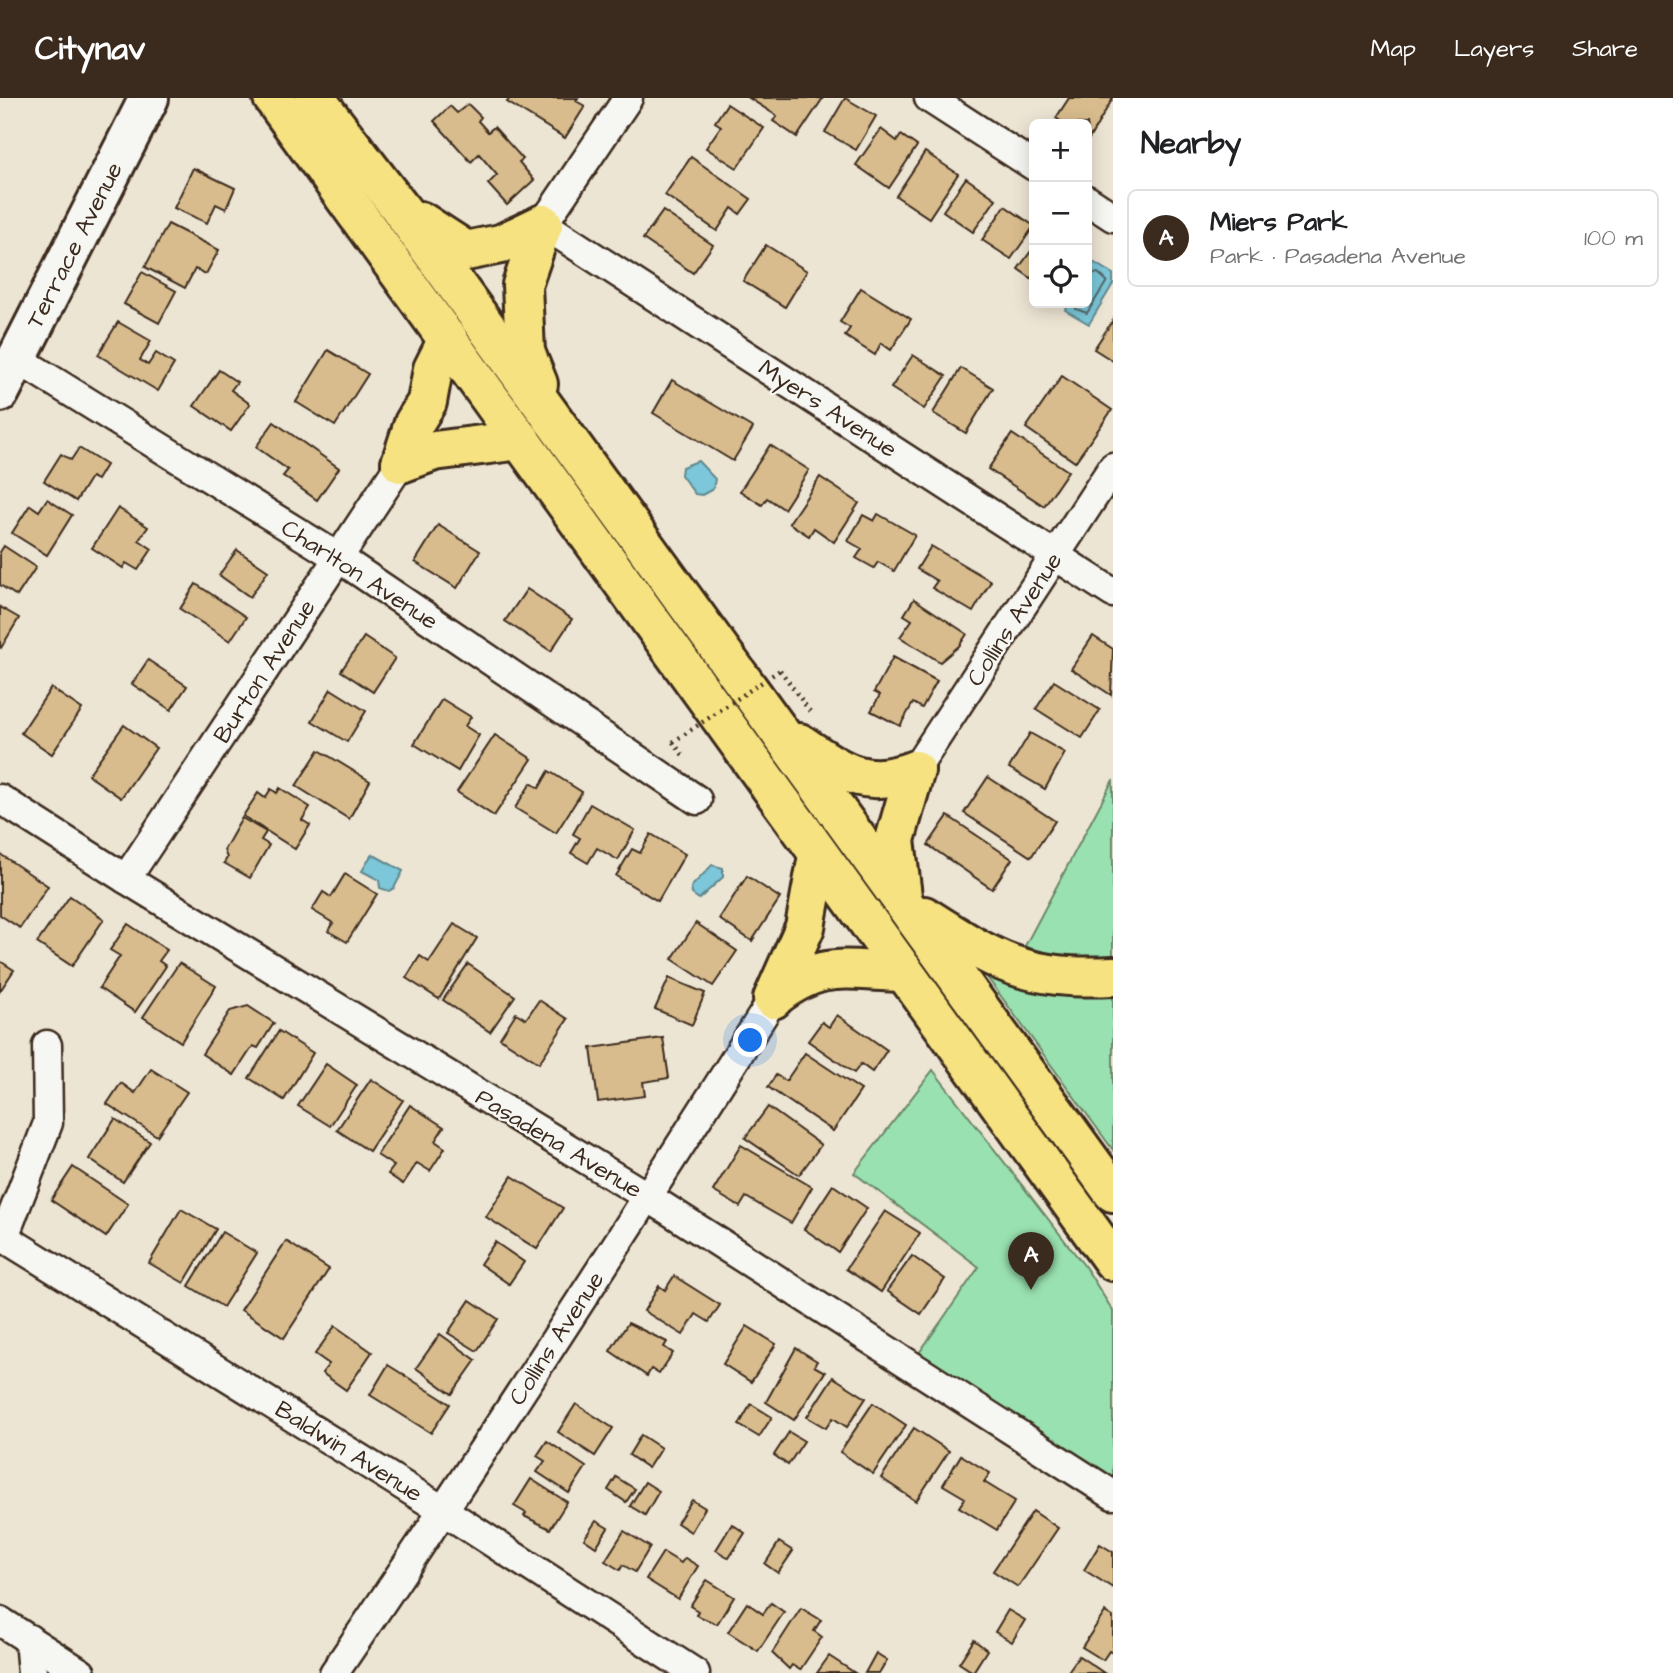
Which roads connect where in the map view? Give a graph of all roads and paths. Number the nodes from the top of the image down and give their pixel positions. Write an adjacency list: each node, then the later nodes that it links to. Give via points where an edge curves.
1 (149, 98): 12 (main road, Terrace Avenue)
2 (273, 98): 11 (highway)
3 (315, 98): 8 (highway)
4 (628, 98): 10 (street)
5 (929, 98): 6 (street)
6 (1029, 163)
7 (1092, 203): 9 (street)
8 (400, 208): 10 (highway, via 466,251 501,244); 14 (highway)
9 (1113, 217)
10 (543, 224): 14 (highway, via 522,285 524,352); 18 (street, Myers Avenue)
11 (448, 339): 15 (highway); 16 (highway)
12 (16, 358): 13 (main road, Terrace Avenue); 19 (street, Charlton Avenue)
13 (0, 392)
14 (555, 424): 21 (highway)
15 (521, 440): 16 (highway, via 434,451); 26 (highway)
16 (401, 463): 19 (street, Burton Avenue)
17 (1113, 467): 18 (street, Collins Avenue)
18 (1055, 555): 20 (street, Myers Avenue); 23 (street, Collins Avenue)
19 (339, 558): 25 (street, Charlton Avenue); 27 (street, Burton Avenue)
20 (1113, 593)
21 (795, 721): 22 (path, bridge, via 780,670); 23 (highway, via 842,772 880,780); 28 (highway)
22 (673, 742)
23 (915, 771): 28 (highway, via 895,840)
24 (0, 799): 27 (street, Pasadena Avenue)
25 (697, 800)
26 (818, 856): 29 (highway); 31 (highway, via 805,927)
27 (126, 879): 34 (street, Pasadena Avenue)
28 (905, 902): 30 (highway, via 981,952 1014,967 1046,975); 33 (highway)
29 (904, 972): 31 (highway, via 814,971); 36 (highway)
30 (1113, 976)
31 (773, 999): 34 (street, Collins Avenue)
32 (47, 1045): 35 (street, via 48,1123)
33 (1113, 1192)
34 (648, 1197): 37 (street, Pasadena Avenue); 38 (street, Collins Avenue)
35 (2, 1236): 38 (street, Baldwin Avenue)
36 (1113, 1261)
37 (1113, 1495)
38 (444, 1511): 43 (street, Collins Avenue); 44 (street, Baldwin Avenue)
39 (0, 1621): 40 (street)
40 (29, 1640): 41 (street); 42 (street)
41 (32, 1673)
42 (81, 1673)
43 (334, 1673)
44 (695, 1673)

